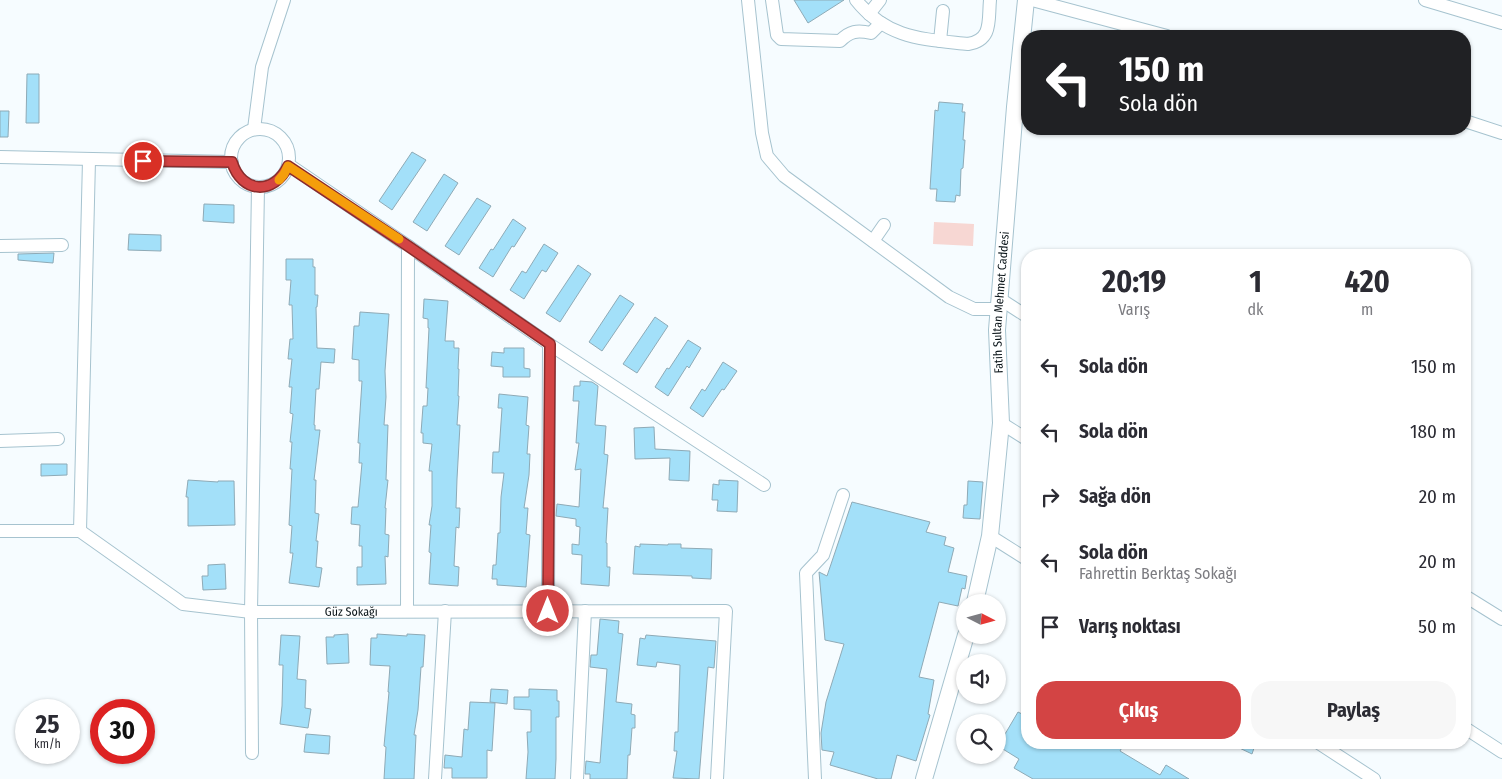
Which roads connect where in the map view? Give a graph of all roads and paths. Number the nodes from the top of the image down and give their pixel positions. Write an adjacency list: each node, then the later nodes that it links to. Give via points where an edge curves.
1 (284, 0): 19 (street, via 262,68)
2 (748, 0): 27 (street, via 767,156 784,176)
3 (772, 0): 12 (street, via 777,35 781,39 840,41 851,32 871,33)
4 (856, 0): 11 (street)
5 (880, 0): 11 (street)
6 (990, 0): 16 (street, via 984,38 968,44)
7 (1026, 0): 14 (main road, Fatih Sultan Mehmet Caddesi)
8 (1032, 0): 15 (street)
9 (1424, 0): 13 (street)
10 (943, 11): 16 (street)
11 (869, 14): 12 (street)
12 (881, 23): 16 (street, via 902,35)
13 (1502, 23)
14 (1023, 30)
15 (1145, 30)
16 (940, 41)
17 (1021, 45): 31 (main road, Fatih Sultan Mehmet Caddesi)
18 (1471, 123): 20 (street)
19 (254, 129): 23 (street, via 246,132 234,145); 24 (street, via 274,132 282,138 287,146)
20 (1502, 132)
21 (0, 157): 22 (street)
22 (89, 160): 23 (street); 41 (street)
23 (232, 162): 25 (street, via 241,179)
24 (288, 166): 25 (street, via 277,182); 30 (street)
25 (258, 187): 48 (street)
26 (884, 225): 27 (street)
27 (873, 241): 31 (street, via 949,297 974,309)
28 (62, 245): 29 (street)
29 (0, 246)
30 (408, 246): 33 (street); 49 (street)
31 (999, 304): 32 (street); 34 (main road, Fatih Sultan Mehmet Caddesi)
32 (1021, 314)
33 (550, 344): 38 (street); 46 (street)
34 (1001, 423): 35 (street); 42 (main road, Fatih Sultan Mehmet Caddesi)
35 (1021, 436)
36 (58, 439): 37 (street)
37 (0, 441)
38 (764, 485)
39 (843, 496): 60 (street, via 823,555 806,573)
40 (0, 531): 41 (street)
41 (80, 531): 48 (street, Güz Sokağı, via 183,604)
42 (990, 536): 43 (street); 44 (main road, Fatih Sultan Mehmet Caddesi)
43 (1021, 556)
44 (977, 594)
45 (1471, 600): 51 (street)
46 (548, 611): 47 (street, Güz Sokağı); 50 (street, Güz Sokağı)
47 (585, 611): 58 (street); 59 (street, Güz Sokağı, via 726,611)
48 (251, 612): 49 (street, Güz Sokağı); 56 (street)
49 (407, 612): 50 (street, Güz Sokağı)
50 (444, 612): 57 (street)
51 (1502, 620)
52 (963, 644): 61 (main road)
53 (1471, 732): 55 (street)
54 (1328, 749): 62 (street)
55 (1502, 752)
56 (252, 753)
57 (436, 779)
58 (577, 779)
59 (717, 779)
60 (815, 779)
61 (924, 779)
62 (1374, 779)

